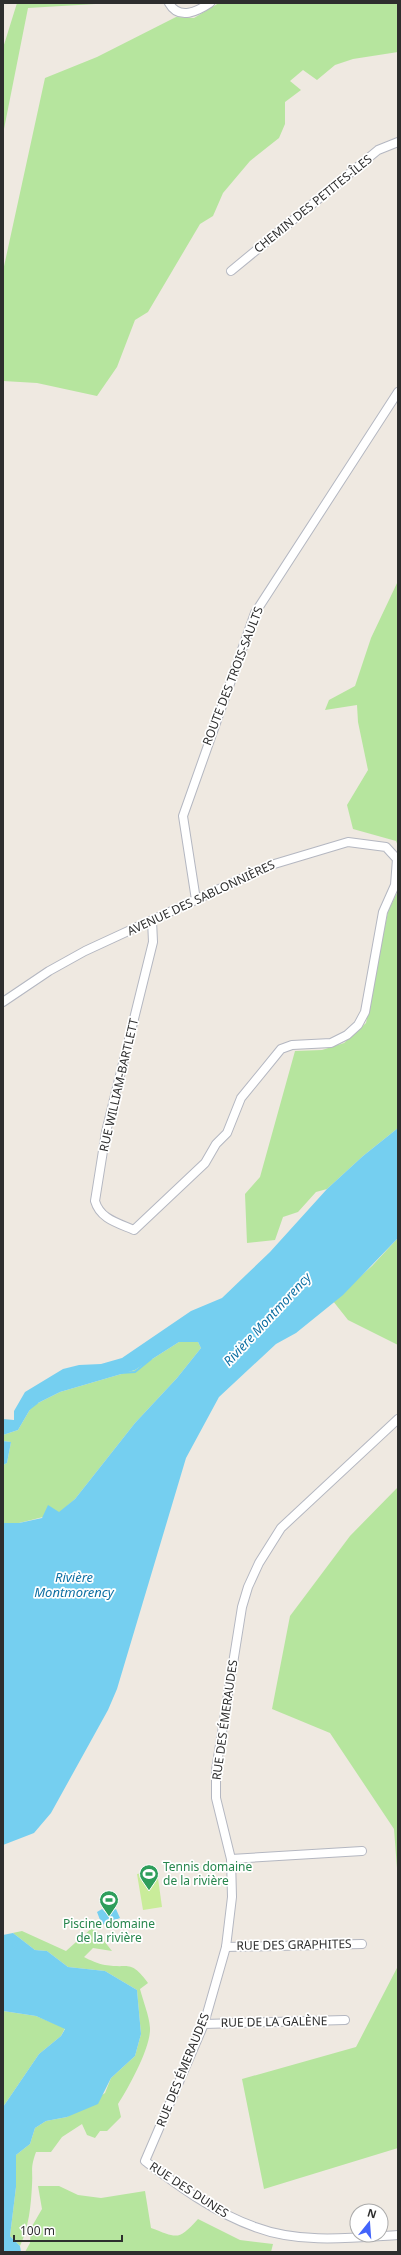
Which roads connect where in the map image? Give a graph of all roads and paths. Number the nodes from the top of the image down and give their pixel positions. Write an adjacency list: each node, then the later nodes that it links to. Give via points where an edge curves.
1 (169, 3): 2 (street, via 178,12 188,13 196,12)
2 (210, 3)
3 (398, 142): 4 (street, CHEMIN DES PETITES-ÎLES, via 378,150)
4 (231, 271)
5 (398, 392): 6 (street, ROUTE DES TROIS-SAULTS, via 255,613 182,816)
6 (196, 900): 7 (street, AVENUE DES SABLONNIÈRES); 9 (street, AVENUE DES SABLONNIÈRES, via 271,865 348,842 386,847 397,859 395,884 383,912 365,1012 358,1025 347,1035 331,1043 292,1045 281,1049 241,1098 227,1133 216,1144 205,1163)
7 (152, 920): 8 (street, AVENUE DES SABLONNIÈRES, via 85,951 49,971); 9 (street, RUE WILLIAM-BARTLETT, via 153,942 106,1132 95,1200 98,1211 112,1221)
8 (3, 1002)
9 (134, 1230)
10 (398, 1419): 12 (street, RUE DES ÉMERAUDES, via 281,1528 259,1563 248,1587 240,1620 216,1770 216,1798)
11 (362, 1851): 12 (street)
12 (231, 1859): 14 (street, RUE DES ÉMERAUDES, via 232,1897)
13 (362, 1944): 14 (street, RUE DES GRAPHITES)
14 (226, 1947): 16 (street, RUE DES ÉMERAUDES)
15 (345, 2020): 16 (street, RUE DE LA GALÈNE)
16 (204, 2024): 17 (street, RUE DES ÉMERAUDES)
17 (145, 2161): 18 (street, RUE DES DUNES, via 183,2189 232,2218 256,2228 308,2237)
18 (398, 2235)

